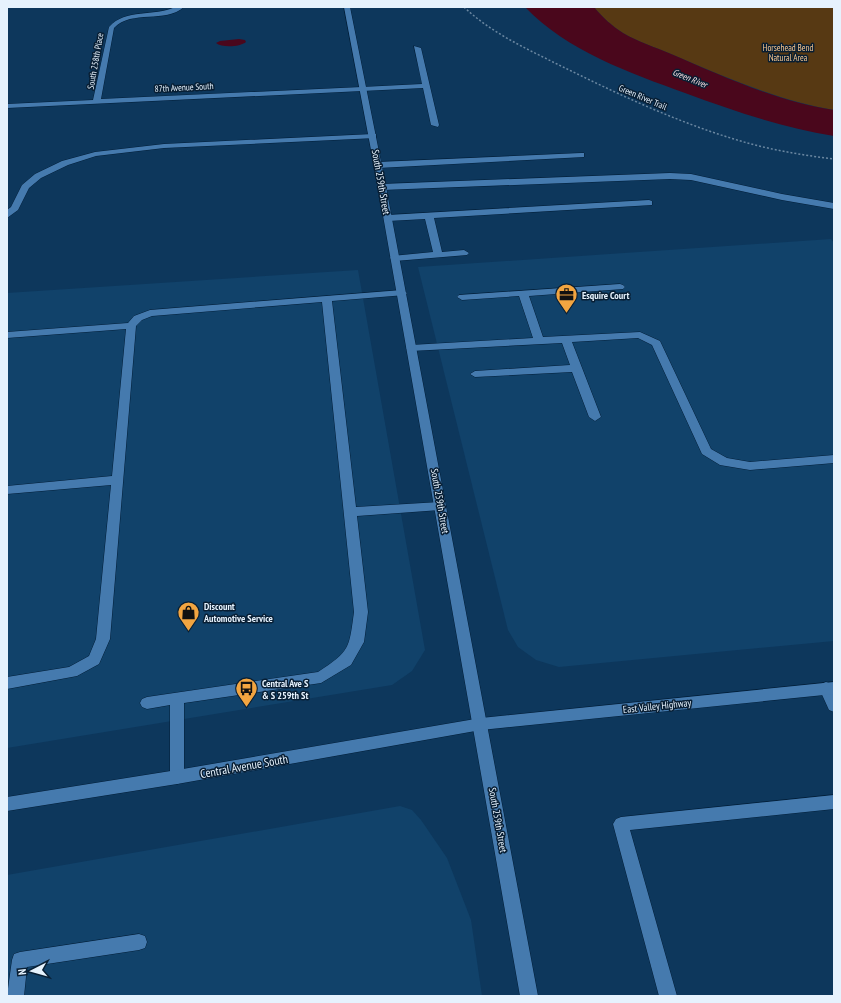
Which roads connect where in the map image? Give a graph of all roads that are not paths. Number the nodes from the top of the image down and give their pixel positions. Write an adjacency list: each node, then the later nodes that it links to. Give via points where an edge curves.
1 (181, 7): 6 (street, South 258th Place, via 167,14 126,18 113,24)
2 (347, 7): 5 (street, South 259th Street)
3 (417, 48): 4 (street)
4 (426, 86): 5 (street, 87th Avenue South); 8 (street)
5 (362, 89): 6 (street, 87th Avenue South); 9 (street, South 259th Street)
6 (97, 101): 7 (street, 87th Avenue South)
7 (7, 106)
8 (435, 125)
9 (373, 136): 11 (street, South 259th Street); 15 (street, via 164,146 95,154 65,163 38,176 25,187 15,208)
10 (582, 155): 11 (street)
11 (378, 165): 12 (street, South 259th Street)
12 (382, 187): 14 (street, via 670,176 690,177); 17 (street, South 259th Street)
13 (649, 203): 16 (street)
14 (834, 206)
15 (7, 215)
16 (429, 216): 17 (street); 19 (street)
17 (388, 218): 20 (street, South 259th Street)
18 (464, 253): 19 (street)
19 (438, 255): 20 (street)
20 (395, 258): 23 (street, South 259th Street)
21 (620, 287): 22 (street)
22 (523, 293): 24 (street); 29 (street)
23 (402, 294): 25 (street); 30 (street, South 259th Street)
24 (462, 297)
25 (327, 299): 26 (street, via 150,313 138,318); 38 (street)
26 (130, 326): 27 (street); 35 (street)
27 (7, 334)
28 (566, 340): 29 (street); 31 (street); 34 (street, via 640,336 656,343 706,451 724,462 750,466)
29 (539, 341): 30 (street)
30 (411, 348): 37 (street, South 259th Street)
31 (576, 368): 32 (street); 33 (street)
32 (475, 374)
33 (595, 417)
34 (834, 459)
35 (117, 480): 36 (street); 39 (street, via 103,639 94,660 72,672)
36 (7, 490)
37 (440, 506): 38 (street); 44 (street, South 259th Street)
38 (351, 512): 41 (street, via 362,612 357,642 346,661 321,677)
39 (7, 683)
40 (830, 688): 43 (street); 44 (street, East Valley Highway)
41 (177, 699): 42 (street); 45 (street)
42 (147, 703)
43 (834, 706)
44 (481, 724): 45 (street, Central Avenue South); 50 (street, South 259th Street)
45 (177, 777): 47 (street, Central Avenue South)
46 (834, 802): 51 (street, via 621,824)
47 (7, 804)
48 (139, 942): 49 (street, via 20,960)
49 (15, 996)
50 (529, 996)
51 (668, 996)

